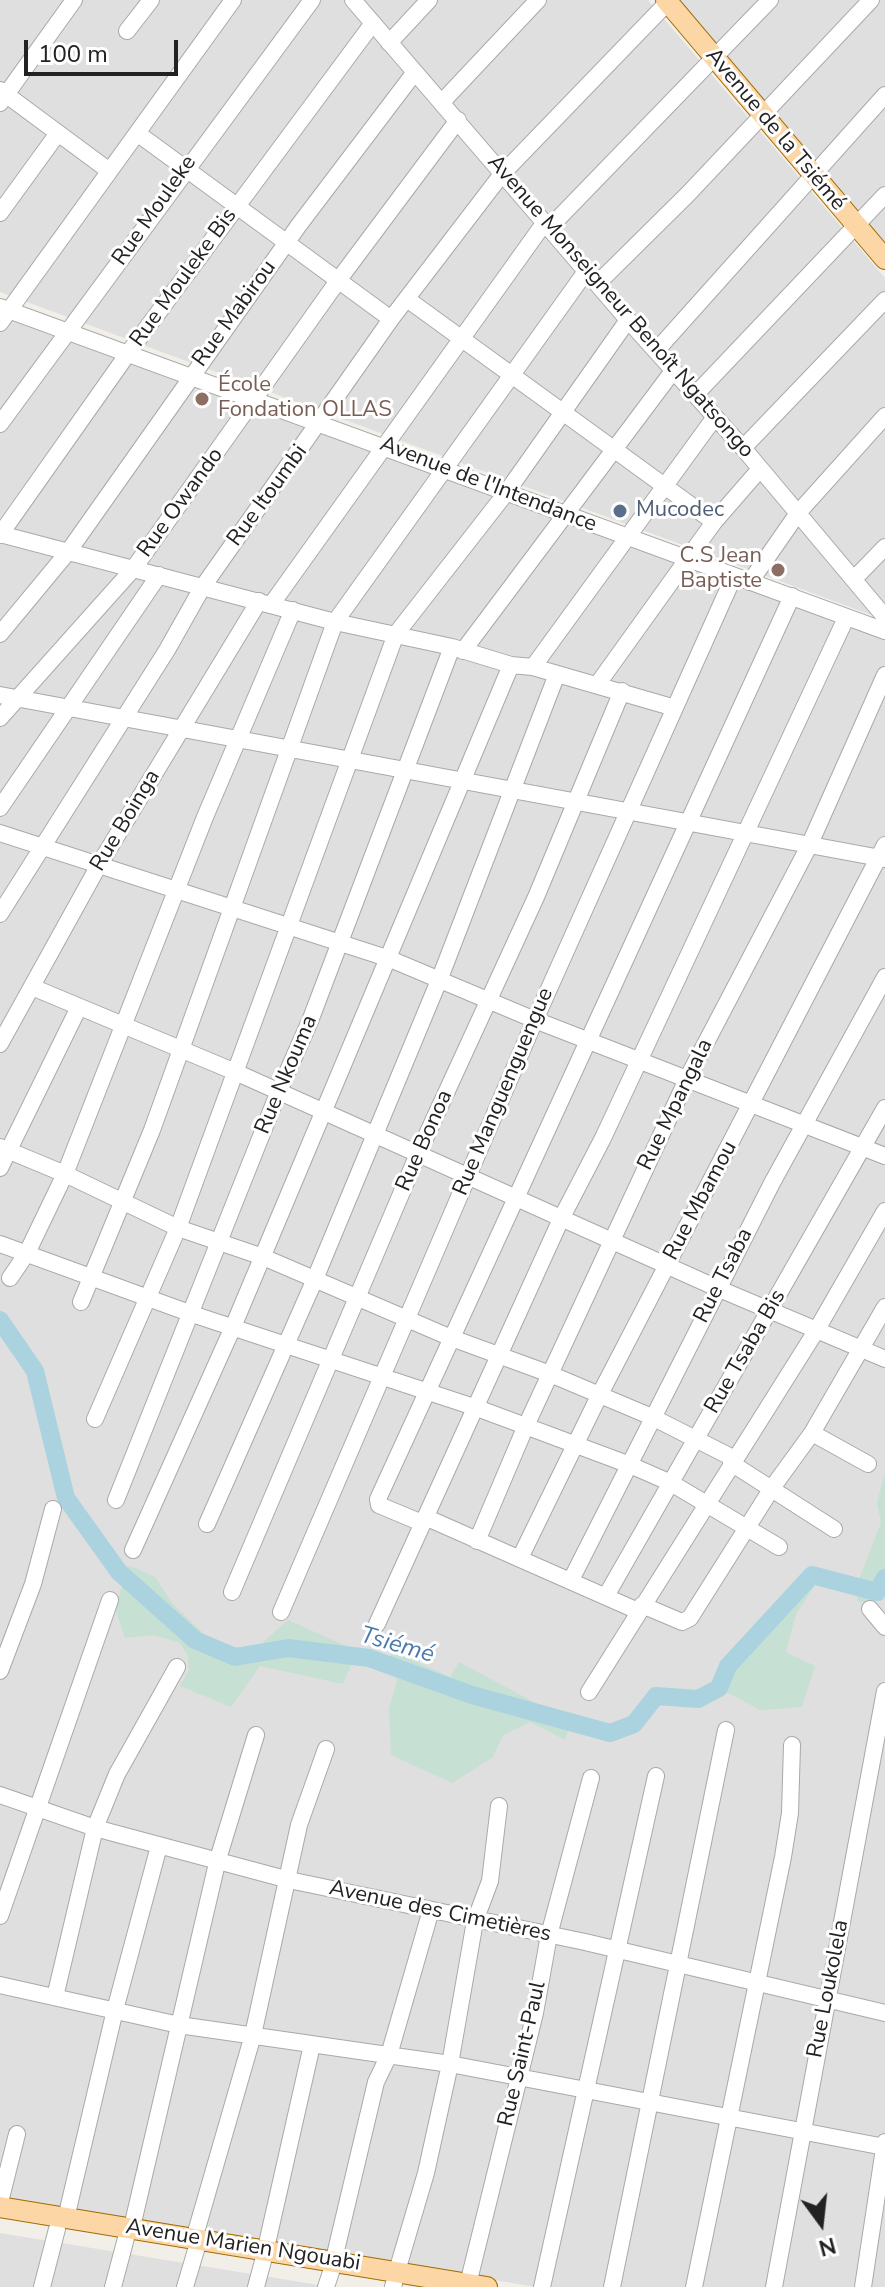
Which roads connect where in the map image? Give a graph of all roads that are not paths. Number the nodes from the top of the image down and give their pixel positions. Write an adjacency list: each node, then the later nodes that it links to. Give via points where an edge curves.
1 (74, 0): 17 (street)
2 (151, 0): 12 (street)
3 (233, 0): 22 (street)
4 (353, 0): 11 (street, Avenue Monseigneur Benoît Ngatsongo)
5 (429, 0): 13 (street)
6 (538, 0): 18 (street)
7 (770, 0): 14 (street, Rue Boinga)
8 (871, 0): 19 (street)
9 (668, 1): 14 (main road, Avenue de la Tsiémé); 25 (street, Rue Itoumbi)
10 (302, 3): 23 (street, Rue Mouleke)
11 (373, 23): 13 (street, Avenue Monseigneur Benoît Ngatsongo); 28 (street, Rue Mouleke Bis)
12 (127, 31)
13 (389, 43): 15 (street, Avenue Monseigneur Benoît Ngatsongo)
14 (713, 58): 19 (main road, Avenue de la Tsiémé); 30 (street, Rue Boinga)
15 (415, 72): 18 (street, Avenue Monseigneur Benoît Ngatsongo); 32 (street, Rue Mabirou)
16 (885, 95): 26 (street)
17 (2, 96): 21 (street)
18 (442, 102): 20 (street, Avenue Monseigneur Benoît Ngatsongo)
19 (762, 115): 26 (main road, Avenue de la Tsiémé); 34 (street)
20 (458, 120): 25 (street, Avenue Monseigneur Benoît Ngatsongo); 35 (street, Rue Owando)
21 (58, 133): 24 (street); 29 (street)
22 (137, 133): 23 (street); 24 (street)
23 (186, 167): 28 (street); 41 (street, Rue Mouleke)
24 (108, 170): 38 (street)
25 (502, 174): 30 (street, Avenue Monseigneur Benoît Ngatsongo); 36 (street, Rue Itoumbi)
26 (814, 176): 31 (main road, Avenue de la Tsiémé); 43 (street)
27 (885, 195): 31 (street)
28 (238, 204): 32 (street); 44 (street, Rue Mouleke Bis)
29 (0, 213)
30 (548, 225): 34 (street, Avenue Monseigneur Benoît Ngatsongo); 42 (street, Rue Boinga)
31 (856, 225): 33 (main road, Avenue de la Tsiémé); 48 (street)
32 (287, 242): 35 (street); 47 (street, Rue Mabirou)
33 (885, 259)
34 (593, 276): 40 (street, Avenue Monseigneur Benoît Ngatsongo); 46 (street)
35 (338, 281): 39 (street); 49 (street, Rue Owando)
36 (407, 299): 39 (street, Rue Itoumbi); 42 (street)
37 (885, 300): 56 (street)
38 (3, 313): 41 (street, Avenue de l'Intendance)
39 (391, 319): 53 (street, Rue Itoumbi)
40 (628, 320): 43 (street, Avenue Monseigneur Benoît Ngatsongo); 50 (street)
41 (71, 330): 44 (street, Avenue de l'Intendance); 54 (street, Rue Mouleke)
42 (461, 338): 46 (street); 55 (street, Rue Boinga)
43 (656, 351): 45 (street, Avenue Monseigneur Benoît Ngatsongo)
44 (129, 352): 47 (street, Avenue de l'Intendance); 65 (street, Rue Mouleke Bis)
45 (673, 371): 48 (street, Avenue Monseigneur Benoît Ngatsongo); 57 (street, Rue Nkouma)
46 (510, 374): 50 (street); 59 (street)
47 (191, 376): 49 (street, Avenue de l'Intendance); 68 (street, Rue Mabirou)
48 (695, 395): 52 (street, Avenue Monseigneur Benoît Ngatsongo)
49 (255, 400): 53 (street, Avenue de l'Intendance); 70 (street, Rue Owando)
50 (562, 413): 57 (street); 61 (street)
51 (885, 416): 62 (street, Rue Manguenguengue)
52 (715, 417): 56 (street, Avenue Monseigneur Benoît Ngatsongo); 60 (street)
53 (321, 422): 55 (street, Avenue de l'Intendance); 74 (street, Rue Itoumbi)
54 (0, 424)
55 (387, 447): 59 (street, Avenue de l'Intendance); 76 (street, Rue Boinga)
56 (743, 448): 58 (street, Avenue Monseigneur Benoît Ngatsongo)
57 (612, 450): 60 (street); 63 (street, Rue Nkouma)
58 (760, 469): 62 (street, Avenue Monseigneur Benoît Ngatsongo); 64 (street)
59 (444, 470): 61 (street, Avenue de l'Intendance); 80 (street)
60 (662, 487): 64 (street); 66 (street)
61 (506, 493): 63 (street, Avenue de l'Intendance); 83 (street)
62 (798, 513): 72 (street, Rue Manguenguengue); 73 (street, Avenue Monseigneur Benoît Ngatsongo)
63 (567, 515): 66 (street, Avenue de l'Intendance); 84 (street, Rue Nkouma)
64 (714, 522): 69 (street)
65 (0, 535): 68 (street)
66 (628, 537): 69 (street, Avenue de l'Intendance); 86 (street)
67 (885, 547): 73 (street)
68 (68, 552): 70 (street); 82 (street, Rue Mabirou)
69 (689, 560): 72 (street, Avenue de l'Intendance); 89 (street)
70 (134, 568): 71 (street); 92 (street, Rue Owando)
71 (159, 575): 74 (street); 94 (street)
72 (742, 579): 75 (street, Avenue de l'Intendance); 93 (street, Rue Manguenguengue)
73 (854, 579): 78 (street, Avenue Monseigneur Benoît Ngatsongo)
74 (202, 588): 76 (street); 96 (street, Rue Itoumbi)
75 (792, 596): 79 (street, Avenue de l'Intendance); 107 (street)
76 (265, 603): 77 (street); 97 (street, Rue Boinga)
77 (293, 610): 80 (street); 98 (street)
78 (885, 617)
79 (846, 618): 81 (street, Avenue de l'Intendance); 109 (street)
80 (335, 622): 83 (street); 99 (street)
81 (885, 631)
82 (0, 634)
83 (396, 634): 84 (street); 100 (street)
84 (458, 649): 85 (street); 101 (street, Rue Nkouma)
85 (511, 665): 86 (street); 102 (street)
86 (533, 667): 87 (street)
87 (557, 674): 89 (street); 103 (street)
88 (885, 675): 110 (street, Rue Mpangala)
89 (597, 685): 90 (street)
90 (622, 691): 93 (street); 104 (street, Rue Bonoa)
91 (0, 695): 92 (street)
92 (19, 699): 94 (street); 95 (street, Rue Owando)
93 (675, 708): 106 (street, Rue Manguenguengue)
94 (68, 710): 96 (street); 105 (street)
95 (0, 718)
96 (123, 719): 97 (street); 111 (street, Rue Itoumbi)
97 (180, 730): 98 (street); 113 (street, Rue Boinga)
98 (238, 740): 99 (street); 114 (street)
99 (291, 748): 100 (street); 115 (street)
100 (349, 760): 101 (street); 117 (street)
101 (406, 770): 102 (street); 118 (street, Rue Nkouma)
102 (464, 782): 103 (street); 119 (street)
103 (510, 792): 104 (street); 121 (street)
104 (576, 801): 106 (street); 123 (street, Rue Bonoa)
105 (0, 808)
106 (630, 812): 107 (street); 125 (street, Rue Manguenguengue)
107 (686, 821): 109 (street); 127 (street)
108 (0, 833): 111 (street)
109 (745, 833): 110 (street); 130 (street)
110 (809, 846): 112 (street); 132 (street, Rue Mpangala)
111 (44, 847): 113 (street); 116 (street, Rue Itoumbi)
112 (883, 854): 134 (street, Rue Mbamou)
113 (99, 865): 114 (street); 122 (street, Rue Boinga)
114 (177, 888): 115 (street); 126 (street)
115 (233, 907): 117 (street); 129 (street)
116 (0, 914)
117 (290, 926): 118 (street); 131 (street)
118 (340, 944): 119 (street); 133 (street, Rue Nkouma)
119 (390, 959): 121 (street); 136 (street)
120 (885, 977): 137 (street, Rue Tsaba)
121 (440, 978): 123 (street); 138 (street)
122 (32, 987): 124 (street); 128 (street, Rue Boinga)
123 (489, 1000): 125 (street); 141 (street, Rue Bonoa)
124 (78, 1009): 126 (street); 140 (street)
125 (535, 1020): 127 (street); 145 (street, Rue Manguenguengue)
126 (121, 1027): 129 (street); 144 (street)
127 (587, 1038): 130 (street); 146 (street)
128 (0, 1044)
129 (180, 1049): 131 (street); 147 (street)
130 (640, 1060): 132 (street); 149 (street)
131 (233, 1071): 133 (street); 150 (street)
132 (688, 1077): 134 (street); 151 (street, Rue Mpangala)
133 (279, 1091): 136 (street); 152 (street, Rue Nkouma)
134 (752, 1104): 137 (street); 156 (street, Rue Mbamou)
135 (885, 1108): 139 (street, Rue Tsaba Bis)
136 (324, 1113): 138 (street); 155 (street)
137 (804, 1125): 139 (street); 160 (street, Rue Tsaba)
138 (373, 1135): 141 (street); 159 (street)
139 (861, 1147): 142 (street); 165 (street, Rue Tsaba Bis)
140 (5, 1149): 143 (street); 144 (street)
141 (418, 1154): 145 (street); 162 (street, Rue Bonoa)
142 (885, 1156)
143 (0, 1168)
144 (65, 1174): 147 (street); 154 (street)
145 (468, 1177): 146 (street); 167 (street, Rue Manguenguengue)
146 (517, 1199): 149 (street); 170 (street)
147 (121, 1202): 150 (street); 157 (street)
148 (885, 1211): 169 (street)
149 (561, 1219): 151 (street); 173 (street)
150 (178, 1228): 152 (street); 161 (street)
151 (611, 1241): 156 (street); 176 (street, Rue Mpangala)
152 (218, 1243): 155 (street); 166 (street, Rue Nkouma)
153 (0, 1244): 154 (street)
154 (27, 1253): 157 (street); 158 (street)
155 (263, 1257): 159 (street); 168 (street)
156 (667, 1265): 160 (street); 179 (street, Rue Mbamou)
157 (94, 1277): 161 (street); 163 (street)
158 (10, 1278)
159 (315, 1279): 162 (street); 171 (street)
160 (717, 1288): 165 (street); 181 (street, Rue Tsaba)
161 (149, 1297): 166 (street); 182 (street)
162 (356, 1298): 167 (street); 175 (street, Rue Bonoa)
163 (81, 1302)
164 (885, 1307): 172 (street)
165 (769, 1311): 169 (street); 185 (street, Rue Tsaba Bis)
166 (192, 1314): 168 (street); 192 (street, Rue Nkouma)
167 (407, 1319): 170 (street); 177 (street, Rue Manguenguengue)
168 (233, 1327): 171 (street); 201 (street)
169 (816, 1331): 172 (street); 187 (street)
170 (449, 1337): 173 (street); 178 (street)
171 (283, 1344): 175 (street); 196 (street)
172 (860, 1345): 174 (street); 184 (street)
173 (498, 1355): 176 (street); 180 (street)
174 (885, 1359)
175 (329, 1360): 177 (street); 204 (street, Rue Bonoa)
176 (550, 1374): 179 (street); 183 (street, Rue Mpangala)
177 (381, 1378): 178 (street); 209 (street, Rue Manguenguengue)
178 (426, 1391): 180 (street); 195 (street, via 377,1502)
179 (599, 1396): 181 (street); 186 (street, Rue Mbamou)
180 (477, 1408): 183 (street); 195 (street)
181 (652, 1417): 185 (street); 189 (street, Rue Tsaba)
182 (95, 1419)
183 (525, 1428): 186 (street); 199 (street, Rue Mpangala)
184 (812, 1433): 188 (street); 191 (street)
185 (697, 1438): 187 (street); 190 (street, Rue Tsaba Bis)
186 (574, 1447): 189 (street); 202 (street, Rue Mbamou)
187 (732, 1461): 191 (street); 193 (street)
188 (868, 1464)
189 (630, 1465): 190 (street); 203 (street, Rue Tsaba)
190 (671, 1483): 193 (street); 205 (street, Rue Tsaba Bis)
191 (772, 1488): 197 (street); 198 (street)
192 (116, 1500)
193 (707, 1504): 197 (street); 207 (street)
194 (53, 1509): 213 (street, via 23,1614)
195 (423, 1520): 199 (street); 210 (street)
196 (207, 1524)
197 (747, 1527): 200 (street); 207 (street, via 690,1618 677,1621)
198 (834, 1529)
199 (477, 1541): 202 (street)
200 (779, 1547)
201 (133, 1550)
202 (520, 1558): 203 (street)
203 (571, 1580): 205 (street)
204 (232, 1592)
205 (606, 1596): 207 (street)
206 (110, 1600): 224 (street)
207 (640, 1608): 215 (street)
208 (870, 1609): 211 (street)
209 (281, 1612)
210 (377, 1624)
211 (885, 1627)
212 (177, 1667): 225 (street, via 117,1774)
213 (0, 1671)
214 (885, 1691): 238 (street, Rue Loukolela)
215 (589, 1692)
216 (726, 1730): 234 (street)
217 (256, 1735): 227 (street)
218 (792, 1745): 235 (street, via 790,1813)
219 (326, 1749): 228 (street, via 299,1825)
220 (656, 1776): 233 (street)
221 (591, 1778): 232 (street, Rue Saint-Paul)
222 (0, 1795): 224 (street, Avenue des Cimetières)
223 (499, 1806): 231 (street, via 490,1881)
224 (36, 1807): 225 (street, Avenue des Cimetières); 230 (street)
225 (95, 1828): 226 (street, Avenue des Cimetières); 237 (street)
226 (159, 1846): 227 (street, Avenue des Cimetières); 239 (street)
227 (218, 1859): 228 (street, Avenue des Cimetières); 241 (street)
228 (289, 1880): 229 (street, Avenue des Cimetières); 242 (street)
229 (431, 1910): 231 (street, Avenue des Cimetières); 244 (street)
230 (0, 1916)
231 (475, 1921): 232 (street, Avenue des Cimetières); 245 (street)
232 (549, 1935): 233 (street, Avenue des Cimetières); 246 (street, Rue Saint-Paul)
233 (616, 1949): 234 (street, Avenue des Cimetières); 247 (street)
234 (680, 1964): 235 (street, Avenue des Cimetières); 248 (street)
235 (756, 1983): 238 (street, Avenue des Cimetières); 249 (street)
236 (0, 1985): 237 (street)
237 (55, 1997): 239 (street)
238 (828, 1999): 240 (street, Avenue des Cimetières); 251 (street, Rue Loukolela)
239 (115, 2010): 241 (street); 255 (street)
240 (885, 2013)
241 (179, 2025): 242 (street); 256 (street)
242 (253, 2035): 243 (street); 257 (street)
243 (312, 2045): 244 (street); 258 (street)
244 (389, 2055): 245 (street); 259 (street, via 376,2082)
245 (450, 2064): 246 (street); 260 (street)
246 (518, 2076): 247 (street); 261 (street, Rue Saint-Paul)
247 (585, 2090): 248 (street); 267 (street)
248 (649, 2100): 249 (street); 268 (street)
249 (727, 2117): 251 (street); 269 (street)
250 (17, 2134): 253 (street)
251 (801, 2134): 252 (street); 270 (street, Rue Loukolela)
252 (885, 2145): 271 (street)
253 (0, 2204): 255 (main road, Avenue Marien Ngouabi)
254 (0, 2219): 255 (main road)
255 (61, 2224): 256 (main road, Avenue Marien Ngouabi); 262 (street)
256 (129, 2233): 257 (main road, Avenue Marien Ngouabi); 263 (street)
257 (195, 2245): 258 (main road, Avenue Marien Ngouabi); 264 (street)
258 (265, 2254): 259 (main road, Avenue Marien Ngouabi); 265 (street)
259 (330, 2273): 260 (main road, Avenue Marien Ngouabi)
260 (395, 2280): 261 (main road, Avenue Marien Ngouabi); 266 (main road)
261 (477, 2285)
262 (42, 2287)
263 (113, 2287)
264 (185, 2287)
265 (256, 2287)
266 (420, 2287)
267 (542, 2287)
268 (612, 2287)
269 (694, 2287)
270 (774, 2287)
271 (863, 2287)

